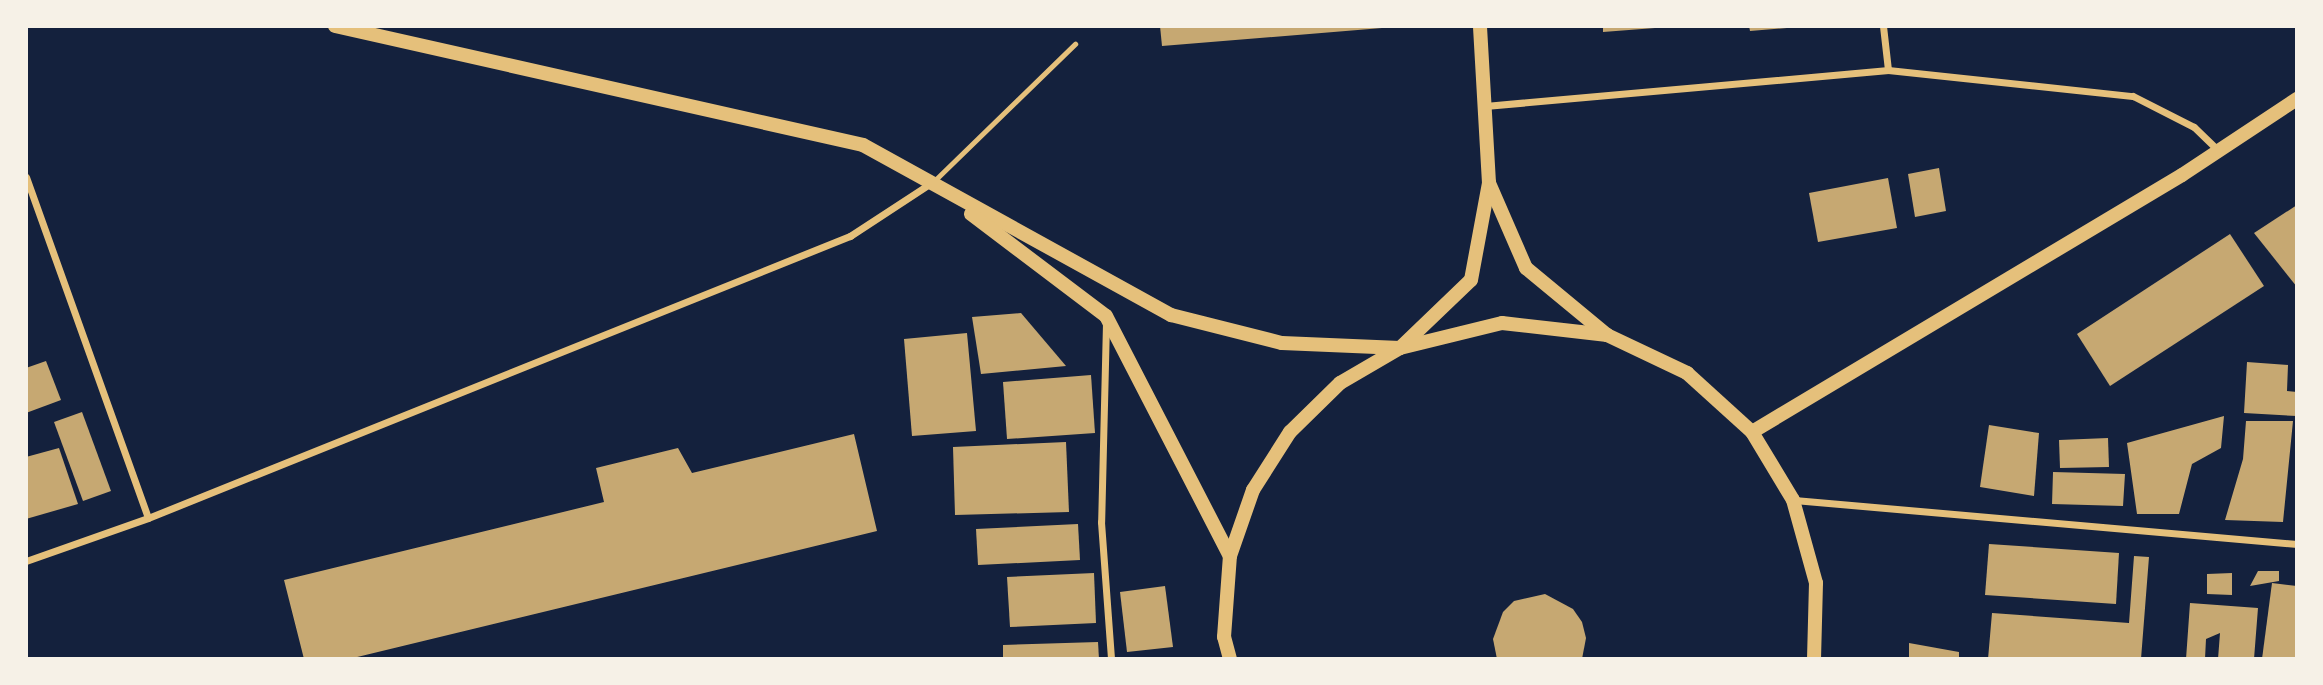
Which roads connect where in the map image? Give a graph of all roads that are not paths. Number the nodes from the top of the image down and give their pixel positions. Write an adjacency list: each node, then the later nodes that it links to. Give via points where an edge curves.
1 (335, 26): 10 (main road, via 863,145)
2 (1480, 26): 7 (main road)
3 (1883, 26): 5 (street)
4 (1075, 44): 10 (lane)
5 (1888, 70): 7 (street); 8 (street, via 2133,96 2194,127)
6 (2297, 99): 8 (main road)
7 (1485, 106): 11 (main road)
8 (2218, 150): 15 (main road)
9 (27, 181): 17 (street)
10 (931, 183): 12 (main road); 14 (main road, via 1171,315 1282,343); 17 (street, via 850,236)
11 (1489, 183): 13 (main road, via 1526,268); 14 (main road, via 1471,280)
12 (1106, 316): 19 (main road); 21 (street, via 1101,522)
13 (1607, 335): 14 (main road, via 1502,323); 15 (main road, via 1687,373)
14 (1400, 348): 19 (main road, via 1340,383 1290,432 1252,491)
15 (1752, 432): 16 (main road)
16 (1793, 500): 18 (street); 23 (main road, via 1816,583)
17 (148, 518): 20 (street)
18 (2297, 544)
19 (1230, 556): 22 (main road, via 1224,638)
20 (26, 561)
21 (1111, 659)
22 (1230, 659)
23 (1814, 659)

